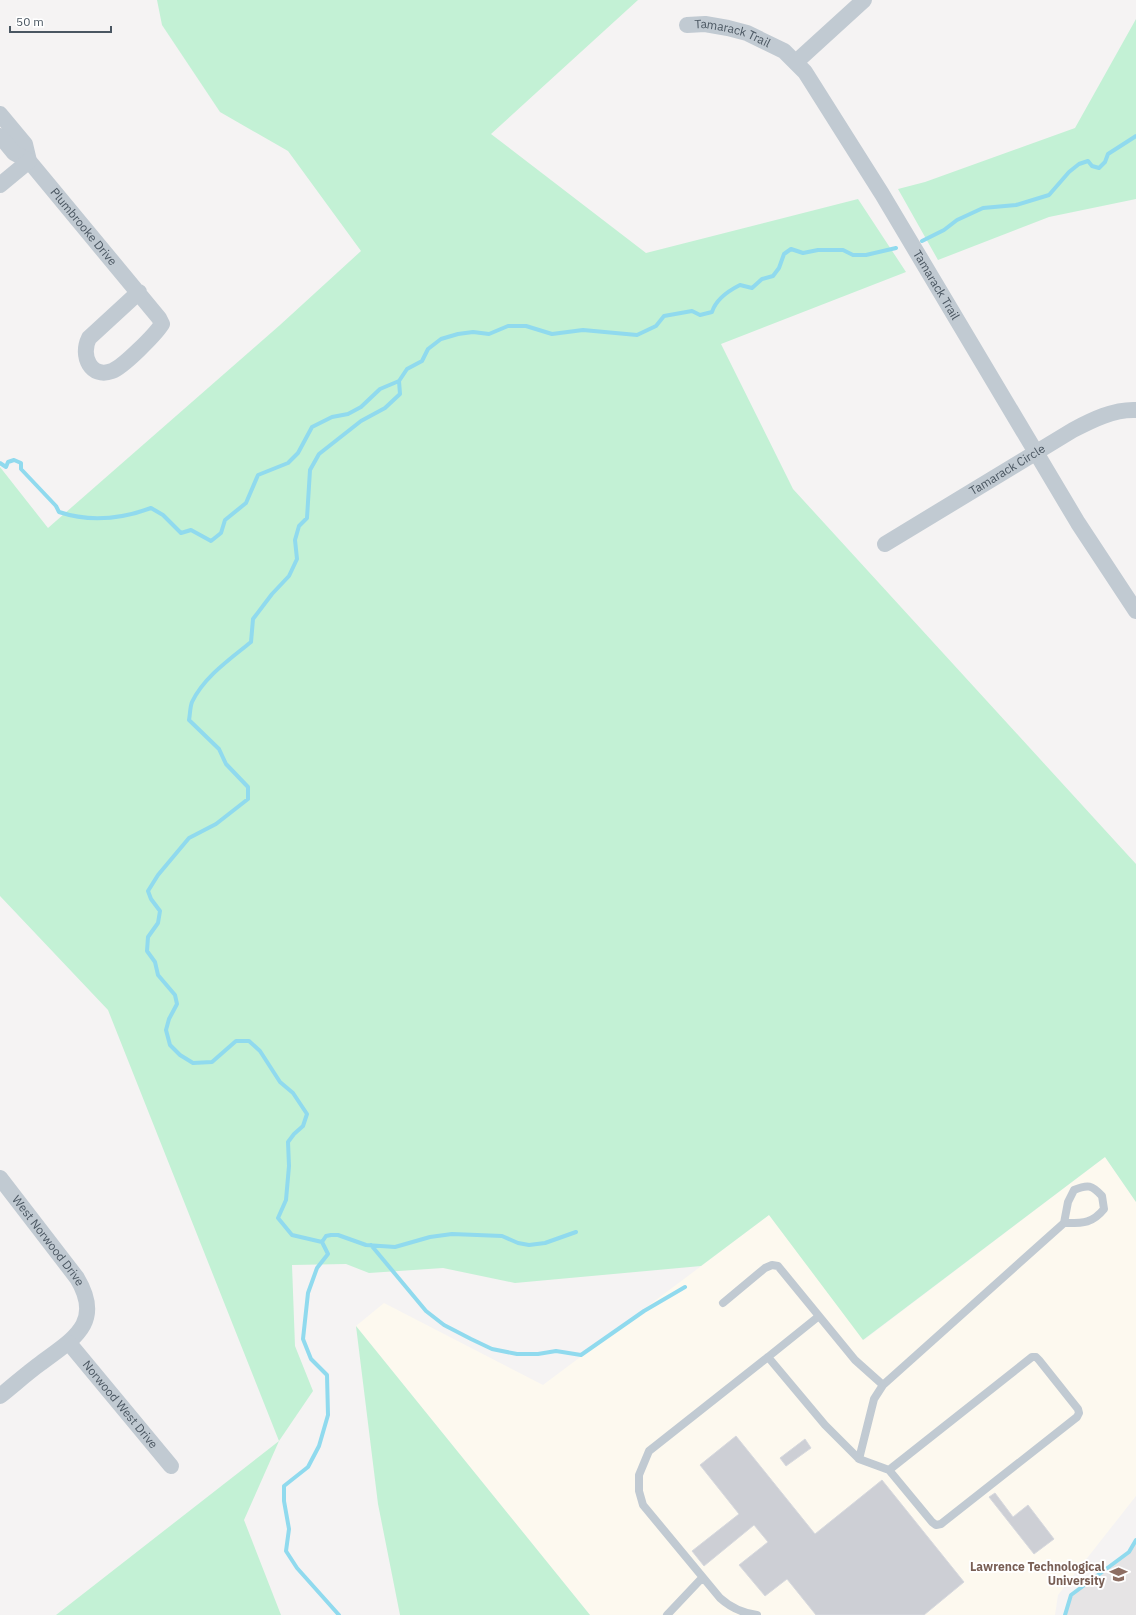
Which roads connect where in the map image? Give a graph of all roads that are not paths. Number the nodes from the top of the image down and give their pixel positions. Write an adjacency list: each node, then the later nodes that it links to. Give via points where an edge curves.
1 (864, 0): 3 (street)
2 (687, 24): 3 (street, Tamarack Trail, via 720,27 746,33 784,51)
3 (796, 62): 10 (street, Tamarack Trail, via 814,85 882,194)
4 (0, 114): 6 (street, Plumbrooke Drive, via 25,144)
5 (0, 136): 6 (street, Plumbrooke Drive, via 14,153)
6 (30, 161): 7 (street); 8 (street, Plumbrooke Drive)
7 (0, 185)
8 (139, 292): 8 (street, Plumbrooke Drive, via 162,324 157,332 118,368 106,372 95,369 86,359 85,346 89,338)
9 (1136, 410): 10 (street, Tamarack Circle, via 1119,411 1089,422)
10 (1035, 452): 11 (street, Tamarack Circle); 12 (street, Tamarack Trail)
11 (885, 544)
12 (1136, 611)
13 (0, 1178): 17 (street, West Norwood Drive, via 86,1292 88,1308 85,1322)
14 (1064, 1223): 14 (lane, via 1068,1202 1074,1190 1084,1186 1094,1187 1102,1196 1104,1209 1096,1218 1081,1223); 19 (lane)
15 (723, 1302): 16 (lane, via 772,1265 778,1266)
16 (819, 1316): 18 (lane); 19 (lane, via 855,1360)
17 (69, 1343): 20 (street); 22 (street, Norwood West Drive)
18 (768, 1357): 21 (lane, via 825,1425); 24 (lane, via 649,1451 639,1475 643,1505)
19 (883, 1385): 21 (lane, via 874,1399)
20 (0, 1396)
21 (859, 1459): 23 (lane)
22 (171, 1466)
23 (888, 1470): 23 (lane, via 1032,1357 1039,1360 1078,1409 1077,1417 941,1524 936,1525 932,1522)
24 (702, 1578): 25 (lane); 26 (lane, via 730,1607)
25 (667, 1615)
26 (757, 1615)

